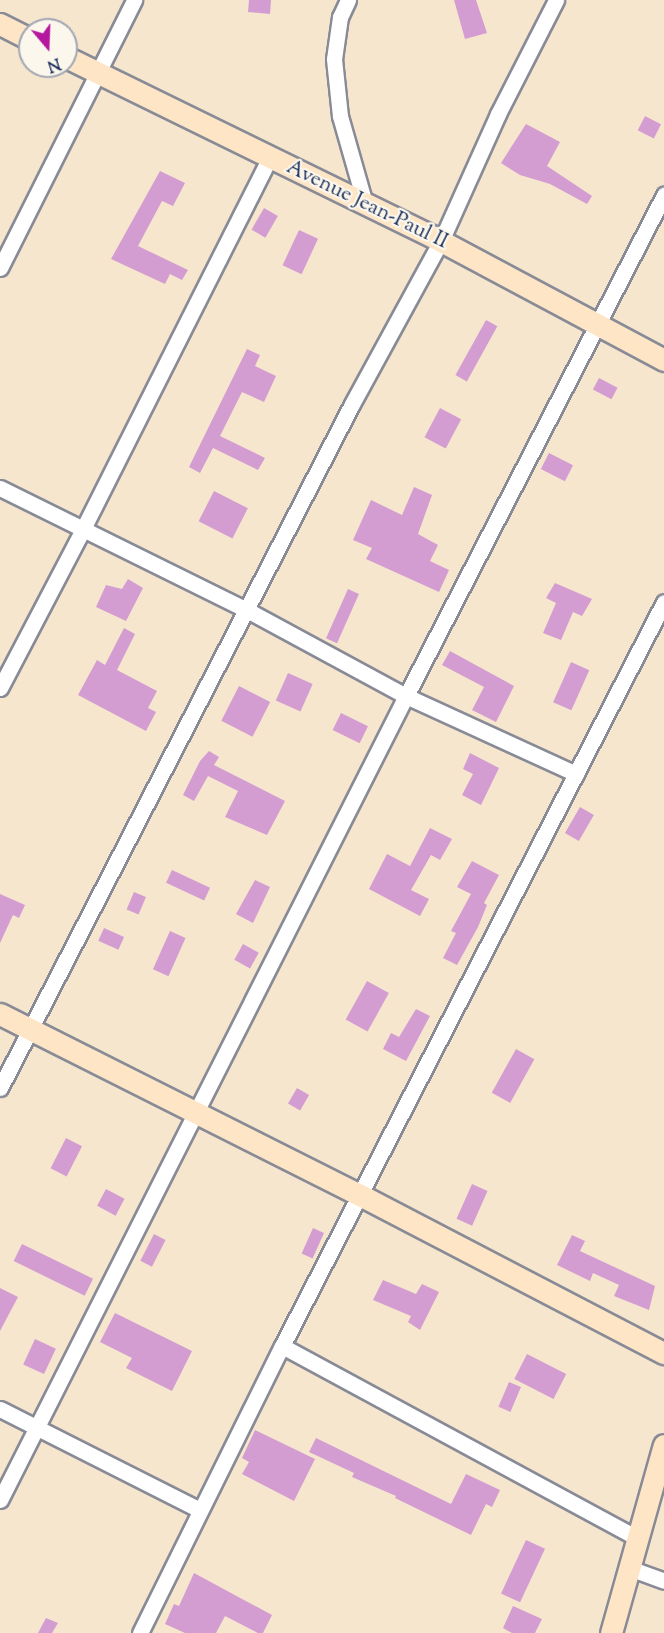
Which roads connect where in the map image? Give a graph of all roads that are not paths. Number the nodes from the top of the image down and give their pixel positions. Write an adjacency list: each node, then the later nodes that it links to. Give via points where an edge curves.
1 (134, 0): 7 (street)
2 (348, 0): 10 (street, via 340,17 333,59 340,116)
3 (556, 0): 11 (street, via 498,114)
4 (0, 24): 5 (street)
5 (18, 33)
6 (78, 63): 7 (street, Avenue Jean-Paul II)
7 (97, 72): 8 (street, Avenue Jean-Paul II); 12 (street)
8 (270, 157): 10 (street, Avenue Jean-Paul II); 16 (street)
9 (664, 195): 13 (street)
10 (365, 204): 11 (street, Avenue Jean-Paul II)
11 (441, 241): 13 (street, Avenue Jean-Paul II); 18 (street)
12 (0, 268)
13 (598, 326): 14 (street, Avenue Jean-Paul II); 20 (street)
14 (664, 360)
15 (0, 488): 16 (street)
16 (83, 529): 18 (street); 19 (street)
17 (664, 602): 21 (street)
18 (245, 609): 20 (street); 23 (street)
19 (0, 688)
20 (406, 696): 21 (street); 25 (street)
21 (576, 774): 26 (street)
22 (0, 1014): 23 (street)
23 (32, 1030): 24 (street); 25 (street)
24 (0, 1088)
25 (198, 1113): 26 (street); 30 (street)
26 (360, 1195): 27 (street); 28 (street)
27 (282, 1346): 33 (street); 34 (street)
28 (664, 1353)
29 (0, 1409): 30 (street)
30 (37, 1425): 32 (street); 33 (street)
31 (664, 1445): 34 (street)
32 (0, 1500)
33 (200, 1510): 37 (street)
34 (637, 1538): 35 (street)
35 (629, 1568): 36 (street); 38 (street)
36 (664, 1581)
37 (142, 1632)
38 (611, 1633)

